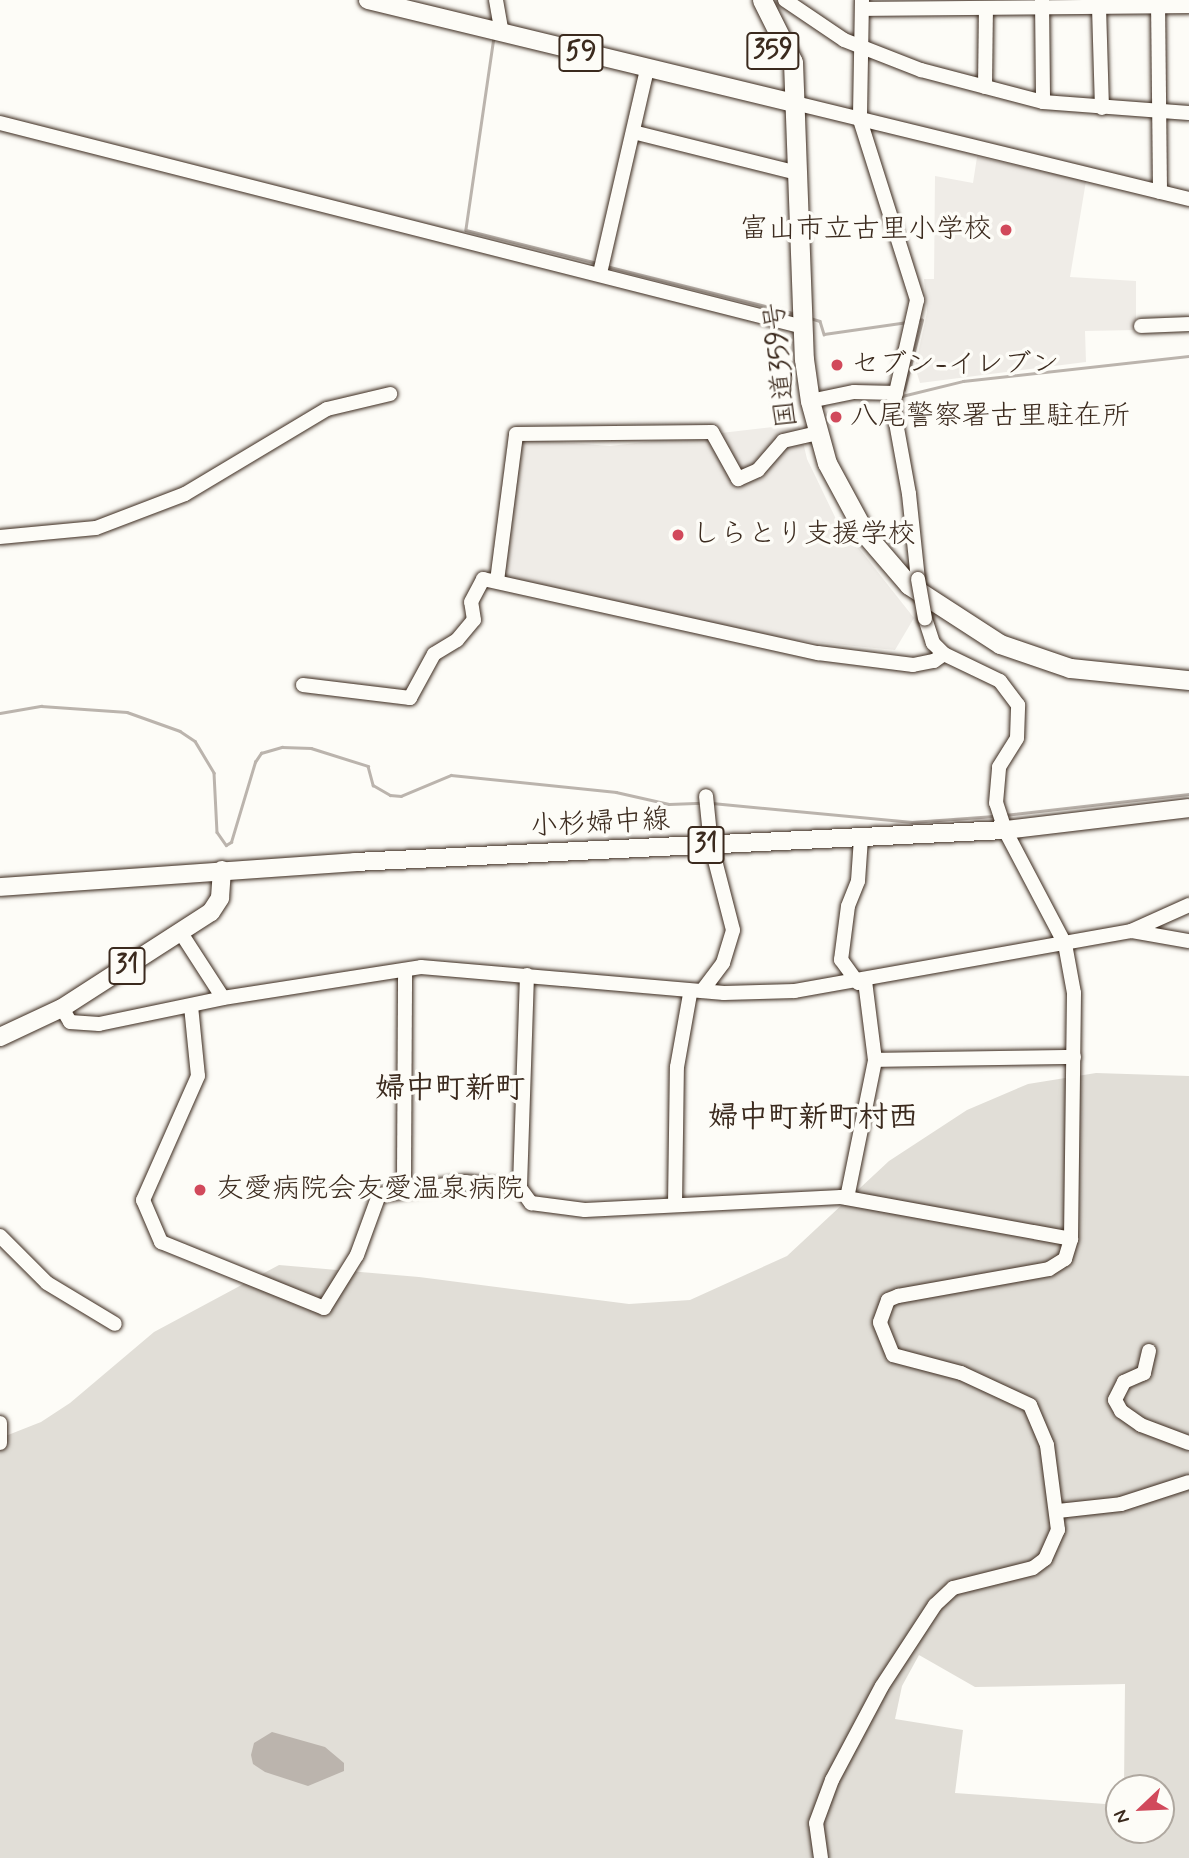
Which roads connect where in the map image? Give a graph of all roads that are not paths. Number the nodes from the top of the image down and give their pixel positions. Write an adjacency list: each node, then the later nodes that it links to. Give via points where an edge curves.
1 (368, 0): 12 (main road, 59)
2 (496, 0): 12 (street)
3 (749, 0): 17 (highway, 国道359号 / 359)
4 (762, 0): 17 (highway, 国道359号 / 359, via 793,62)
5 (785, 0): 13 (street)
6 (1158, 3): 9 (street); 10 (street); 19 (street)
7 (862, 4): 11 (street); 13 (street)
8 (1042, 4): 10 (street); 11 (street); 16 (street)
9 (1189, 6)
10 (1099, 7): 18 (street)
11 (986, 8): 15 (street)
12 (502, 33): 14 (main road, 59)
13 (862, 48): 15 (street); 21 (street)
14 (647, 70): 17 (main road, 59); 23 (street)
15 (985, 87): 16 (street)
16 (1043, 102): 18 (street)
17 (795, 103): 21 (street); 24 (highway, 国道359号 / 359)
18 (1102, 108): 19 (street)
19 (1158, 111): 20 (street); 25 (street)
20 (1189, 113)
21 (860, 121): 25 (street); 31 (street, via 916,300)
22 (0, 123): 27 (street)
23 (633, 132): 24 (street); 27 (street)
24 (797, 173): 30 (highway, 国道359号 / 359)
25 (1160, 192): 26 (street)
26 (1189, 199)
27 (600, 273): 30 (street)
28 (1189, 324): 29 (street)
29 (1141, 326)
30 (803, 327): 33 (highway, 国道359号 / 359)
31 (896, 393): 33 (street, via 854,393); 37 (street, bridge, via 893,406 925,618 933,642)
32 (390, 394): 35 (street, via 327,409 185,494 96,528)
33 (810, 401): 34 (highway, 国道359号 / 359)
34 (817, 433): 36 (street, via 783,441 758,470 738,479 712,432 516,433); 38 (highway, 国道359号 / 359, via 845,500 866,535 909,585 938,607 1028,656 1070,668)
35 (0, 537)
36 (497, 581): 37 (street, via 818,653 913,665 934,662); 39 (street, via 482,579 471,602 474,620 457,640 434,654 410,698)
37 (944, 654): 42 (street, via 1000,681 1018,705 1017,738 999,767 996,783)
38 (1189, 680)
39 (303, 685)
40 (706, 796): 44 (street)
41 (1189, 808): 42 (main road, 小杉婦中線 / 31)
42 (1005, 830): 43 (main road, 小杉婦中線 / 31); 51 (street)
43 (861, 838): 44 (main road, 小杉婦中線 / 31); 54 (street, via 858,881 848,906 841,960)
44 (711, 845): 45 (main road, 小杉婦中線 / 31); 55 (street, via 733,930 723,963)
45 (222, 870): 46 (main road, 小杉婦中線 / 31); 49 (main road, 31, via 220,898 211,912)
46 (0, 887)
47 (1189, 905): 48 (street)
48 (1131, 931): 50 (street); 51 (street)
49 (181, 933): 56 (street); 58 (main road, 31)
50 (1189, 941)
51 (1065, 944): 54 (street); 60 (street, via 1074,993)
52 (405, 970): 53 (street); 56 (street); 62 (street)
53 (527, 975): 55 (street); 63 (street)
54 (861, 982): 55 (street, via 759,994); 61 (street)
55 (696, 993): 65 (street, via 677,1067)
56 (223, 998): 57 (street)
57 (191, 1006): 58 (street, via 79,1026 69,1022); 63 (street, via 198,1076 143,1200 161,1242 324,1308 357,1255 379,1195 465,1182)
58 (62, 1008): 59 (main road, 31)
59 (0, 1037)
60 (1074, 1057): 61 (street); 67 (street)
61 (875, 1060): 64 (street)
62 (404, 1177)
63 (520, 1188): 65 (street, via 531,1203 585,1210)
64 (847, 1198): 65 (street); 67 (street)
65 (675, 1205)
66 (0, 1236): 68 (street, via 47,1283)
67 (1071, 1239): 74 (street, via 1065,1259 1049,1269 898,1296 888,1300 880,1322 893,1355 961,1373 1030,1405 1047,1445)
68 (115, 1324)
69 (1149, 1351): 72 (street, via 1144,1373 1124,1382 1115,1400 1121,1411 1141,1424)
70 (0, 1423): 71 (street)
71 (0, 1443)
72 (1189, 1443)
73 (1189, 1482): 74 (street, via 1121,1504)
74 (1058, 1511): 75 (street, via 1055,1543 1045,1559 1033,1568 953,1588 918,1629 832,1780 816,1823)
75 (821, 1858)

